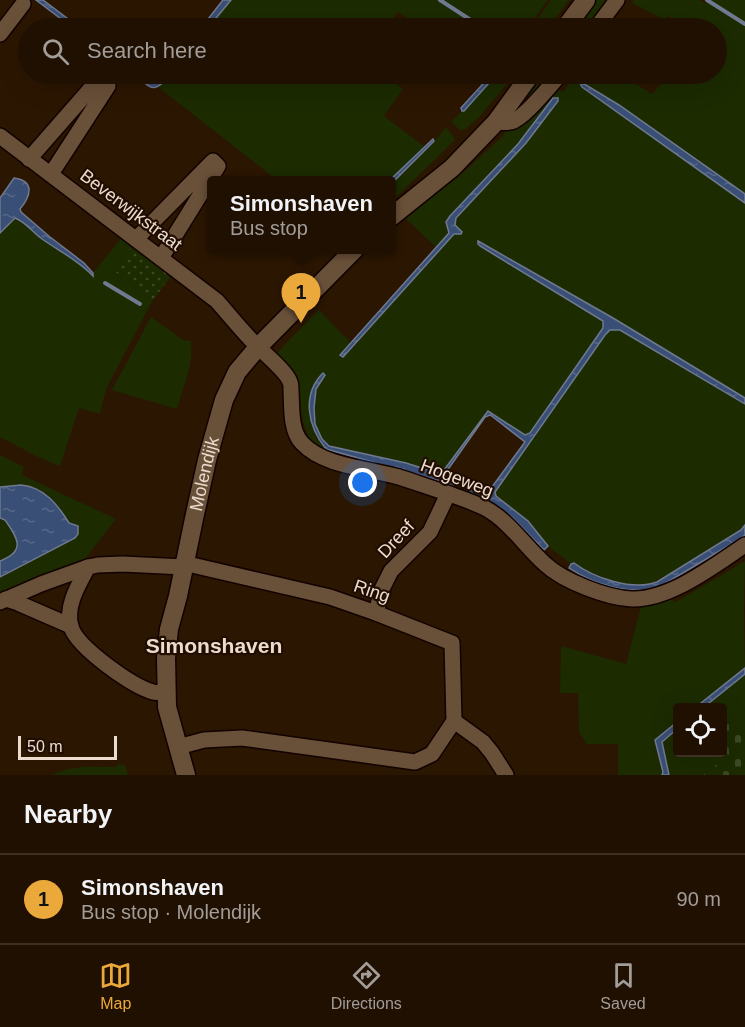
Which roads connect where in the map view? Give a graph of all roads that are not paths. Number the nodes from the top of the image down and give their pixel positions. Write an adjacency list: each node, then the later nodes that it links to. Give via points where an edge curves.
1 (586, 0): 4 (main road)
2 (617, 0): 5 (street)
3 (23, 4): 6 (street)
4 (572, 18)
5 (604, 18)
6 (0, 34)
7 (95, 84): 13 (street)
8 (105, 84): 14 (street, via 108,86)
9 (524, 84): 11 (main road)
10 (552, 84): 11 (street, via 518,119)
11 (496, 122): 17 (main road, via 452,168)
12 (0, 136): 13 (street, Beverwijkstraat)
13 (29, 159): 14 (street, Beverwijkstraat)
14 (51, 174): 18 (street, Beverwijkstraat)
15 (212, 176): 18 (street, via 218,166 213,161)
16 (207, 184): 20 (street)
17 (396, 213)
18 (136, 239): 20 (street, Beverwijkstraat)
19 (349, 254): 21 (main road, Molendijk)
20 (161, 258): 21 (street, Beverwijkstraat, via 217,301)
21 (258, 347): 22 (street, Hogeweg, via 290,381 296,435 301,443 342,464); 25 (main road, Molendijk, via 237,372 224,400)
22 (448, 494): 23 (street, Hogeweg, via 492,513 555,572 590,589 622,598 646,598 668,592); 27 (street, Dreef, via 430,532 391,571)
23 (745, 544)
24 (88, 567): 25 (street, Ring); 26 (street, Ring); 28 (street, via 70,610)
25 (184, 567): 27 (street, Ring, via 212,569 330,597); 29 (main road, Molendijk, via 166,658)
26 (3, 601): 28 (street, via 18,603)
27 (376, 613): 30 (street, Ring, via 452,643)
28 (71, 626): 29 (street, via 96,658 142,688)
29 (167, 692): 31 (main road, Molendijk)
30 (454, 721): 31 (street, via 432,754 415,762 242,738 204,740); 33 (street, via 483,742)
31 (178, 747): 32 (main road, Molendijk)
32 (186, 775)
33 (506, 775)

